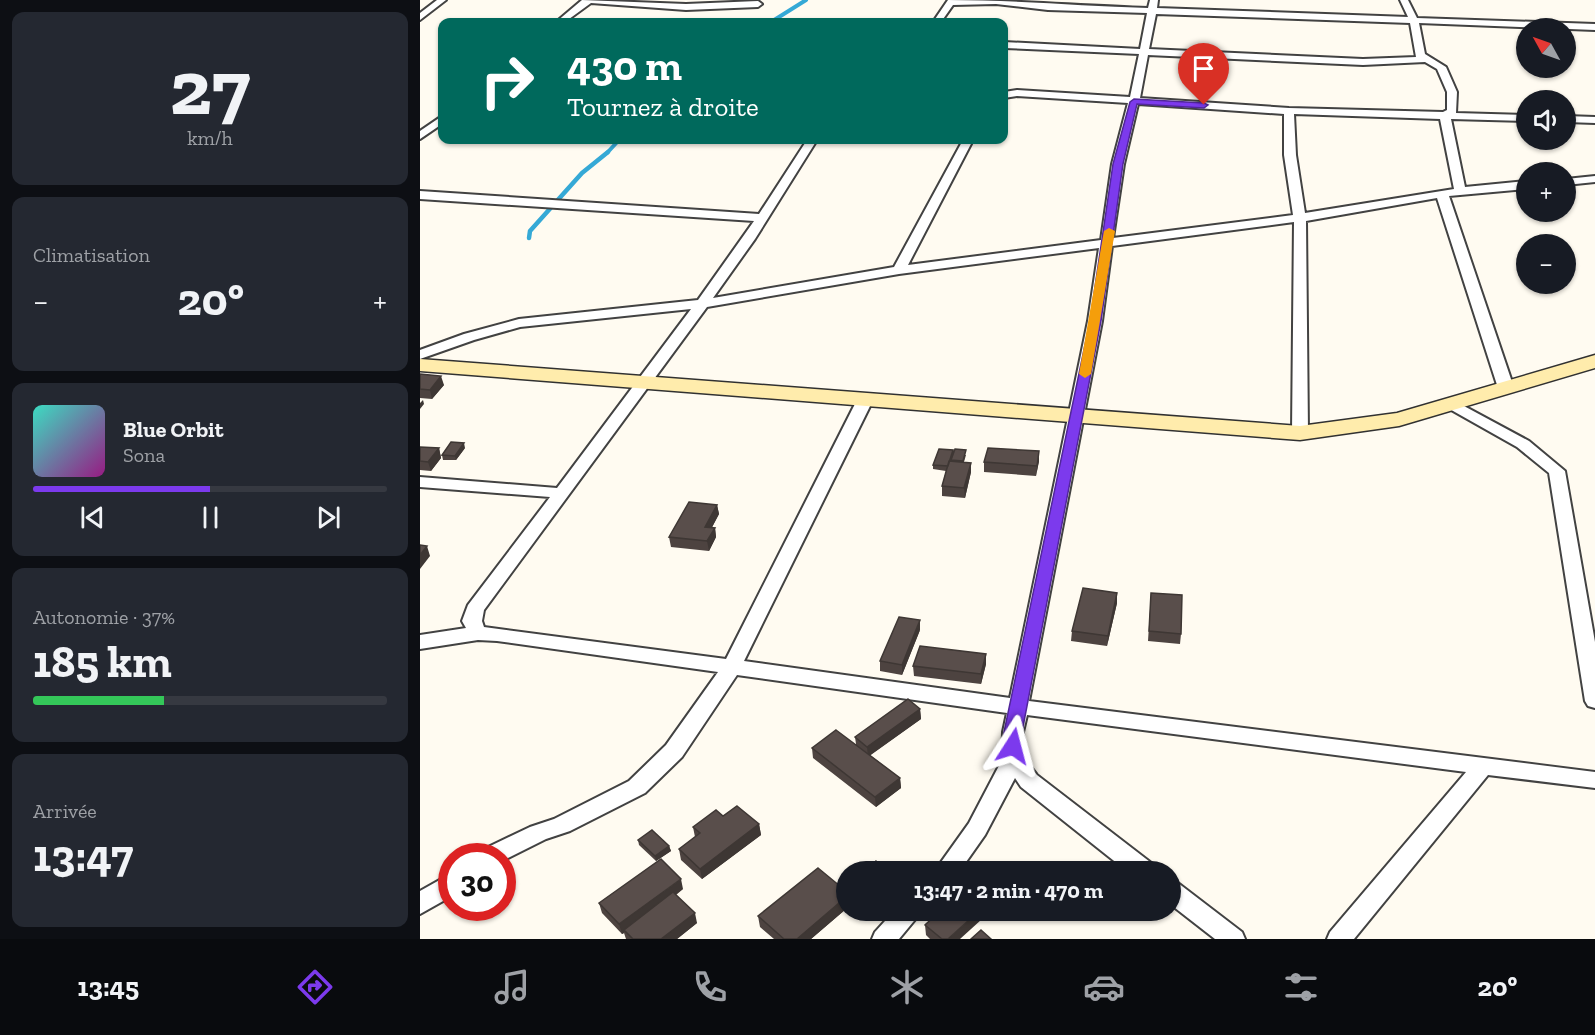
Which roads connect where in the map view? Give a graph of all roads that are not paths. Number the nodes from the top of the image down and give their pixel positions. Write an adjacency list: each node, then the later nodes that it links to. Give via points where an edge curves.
1 (441, 0): 7 (street)
2 (588, 0): 5 (street, via 686,7); 8 (street)
3 (1404, 0): 10 (street)
4 (951, 1): 6 (street, via 1048,7); 9 (street)
5 (759, 4)
6 (1153, 6): 10 (street); 13 (street)
7 (420, 17)
8 (565, 18)
9 (940, 18)
10 (1414, 21): 11 (street); 14 (street, via 1420,55)
11 (1595, 27)
12 (1008, 45): 13 (street)
13 (1142, 52): 14 (street, via 1363,62); 16 (street)
14 (1426, 58): 18 (street, via 1441,67 1452,92 1452,111)
15 (1008, 94): 16 (street)
16 (1134, 102): 17 (street); 34 (street, via 1118,164)
17 (1289, 111): 18 (street); 33 (street, via 1290,155)
18 (1444, 116): 19 (street); 29 (street)
19 (1516, 118)
20 (1576, 119): 21 (street)
21 (1595, 120)
22 (438, 122): 23 (street)
23 (420, 136)
24 (809, 144): 32 (street)
25 (966, 144): 35 (street)
26 (1595, 179): 27 (street)
27 (1576, 181)
28 (1516, 186): 29 (street)
29 (1460, 192): 30 (street)
30 (1442, 194): 33 (street); 41 (street)
31 (420, 195): 32 (street)
32 (762, 218): 36 (street)
33 (1300, 218): 34 (street); 45 (street)
34 (1108, 243): 35 (street); 44 (street)
35 (899, 270): 36 (street)
36 (702, 304): 37 (street, via 519,323); 40 (street)
37 (420, 355)
38 (1595, 361): 41 (main road)
39 (420, 365): 40 (main road)
40 (645, 383): 42 (main road); 47 (street)
41 (1506, 388): 43 (main road)
42 (865, 400): 44 (main road); 50 (street)
43 (1452, 404): 45 (main road, via 1399,419); 51 (street, via 1523,444 1557,471)
44 (1076, 415): 45 (main road); 52 (street)
45 (1300, 433)
46 (420, 482): 47 (street)
47 (561, 494): 48 (street, via 475,609 472,621)
48 (478, 633): 49 (street); 50 (street)
49 (420, 642)
50 (730, 668): 52 (street); 56 (street, via 674,751 637,786 597,810)
51 (1595, 701)
52 (1020, 707): 53 (street, via 1013,732); 54 (street)
53 (1012, 760): 57 (street, via 977,829); 58 (street, via 1029,781)
54 (1484, 766): 55 (street); 65 (street)
55 (1595, 780)
56 (516, 844)
57 (953, 861)
58 (1132, 861)
59 (438, 892): 61 (street)
60 (1181, 899): 64 (street)
61 (420, 904)
62 (901, 921): 63 (street)
63 (884, 939)
64 (1233, 939)
65 (1339, 939)

